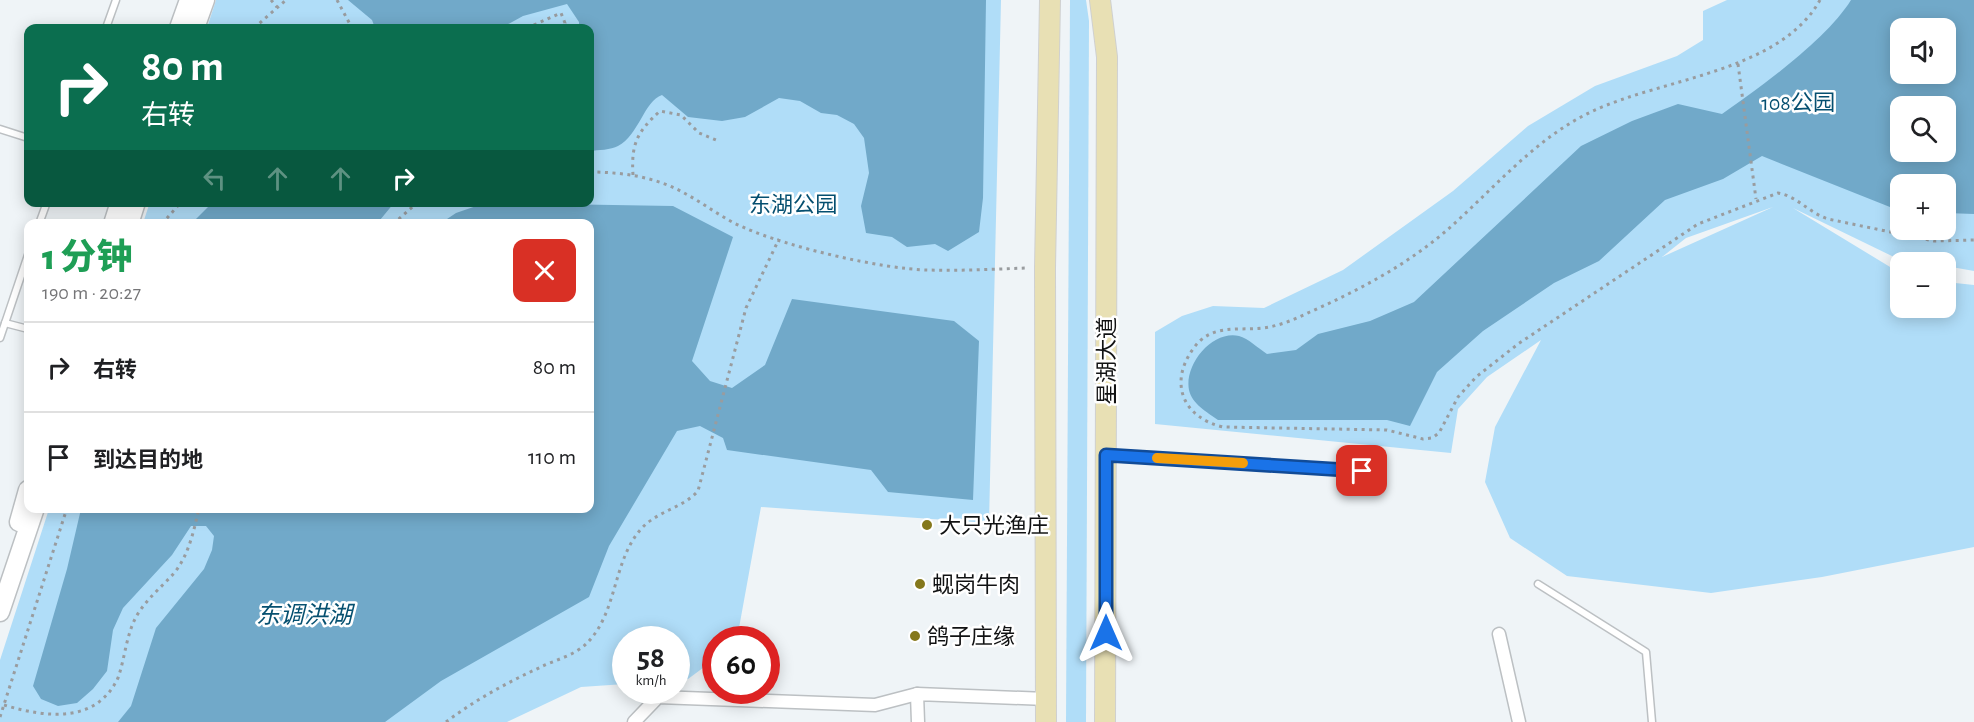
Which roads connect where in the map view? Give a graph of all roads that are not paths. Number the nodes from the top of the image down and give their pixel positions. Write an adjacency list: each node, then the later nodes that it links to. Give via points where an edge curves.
1 (116, 0): 6 (lane)
2 (189, 0): 7 (street)
3 (205, 0): 8 (street)
4 (1050, 0): 24 (main road, via 1045,268)
5 (1100, 0): 15 (main road, 星湖大道, via 1107,57)
6 (107, 24)
7 (180, 24)
8 (196, 24)
9 (0, 129): 10 (lane)
10 (24, 137)
11 (24, 267): 12 (lane)
12 (5, 322): 13 (lane); 14 (lane)
13 (24, 328)
14 (0, 338)
15 (1106, 455): 16 (lane); 28 (main road, 星湖大道)
16 (1378, 472)
17 (24, 504): 19 (street)
18 (33, 513): 19 (street)
19 (4, 574): 21 (street)
20 (1538, 584): 30 (lane, via 1646,652)
21 (0, 612)
22 (1499, 634): 29 (street)
23 (917, 694): 24 (street); 25 (street, via 875,705 658,697); 26 (street)
24 (1046, 699): 27 (main road)
25 (634, 722)
26 (918, 722)
27 (1046, 722)
28 (1105, 722)
29 (1519, 722)
30 (1652, 722)

